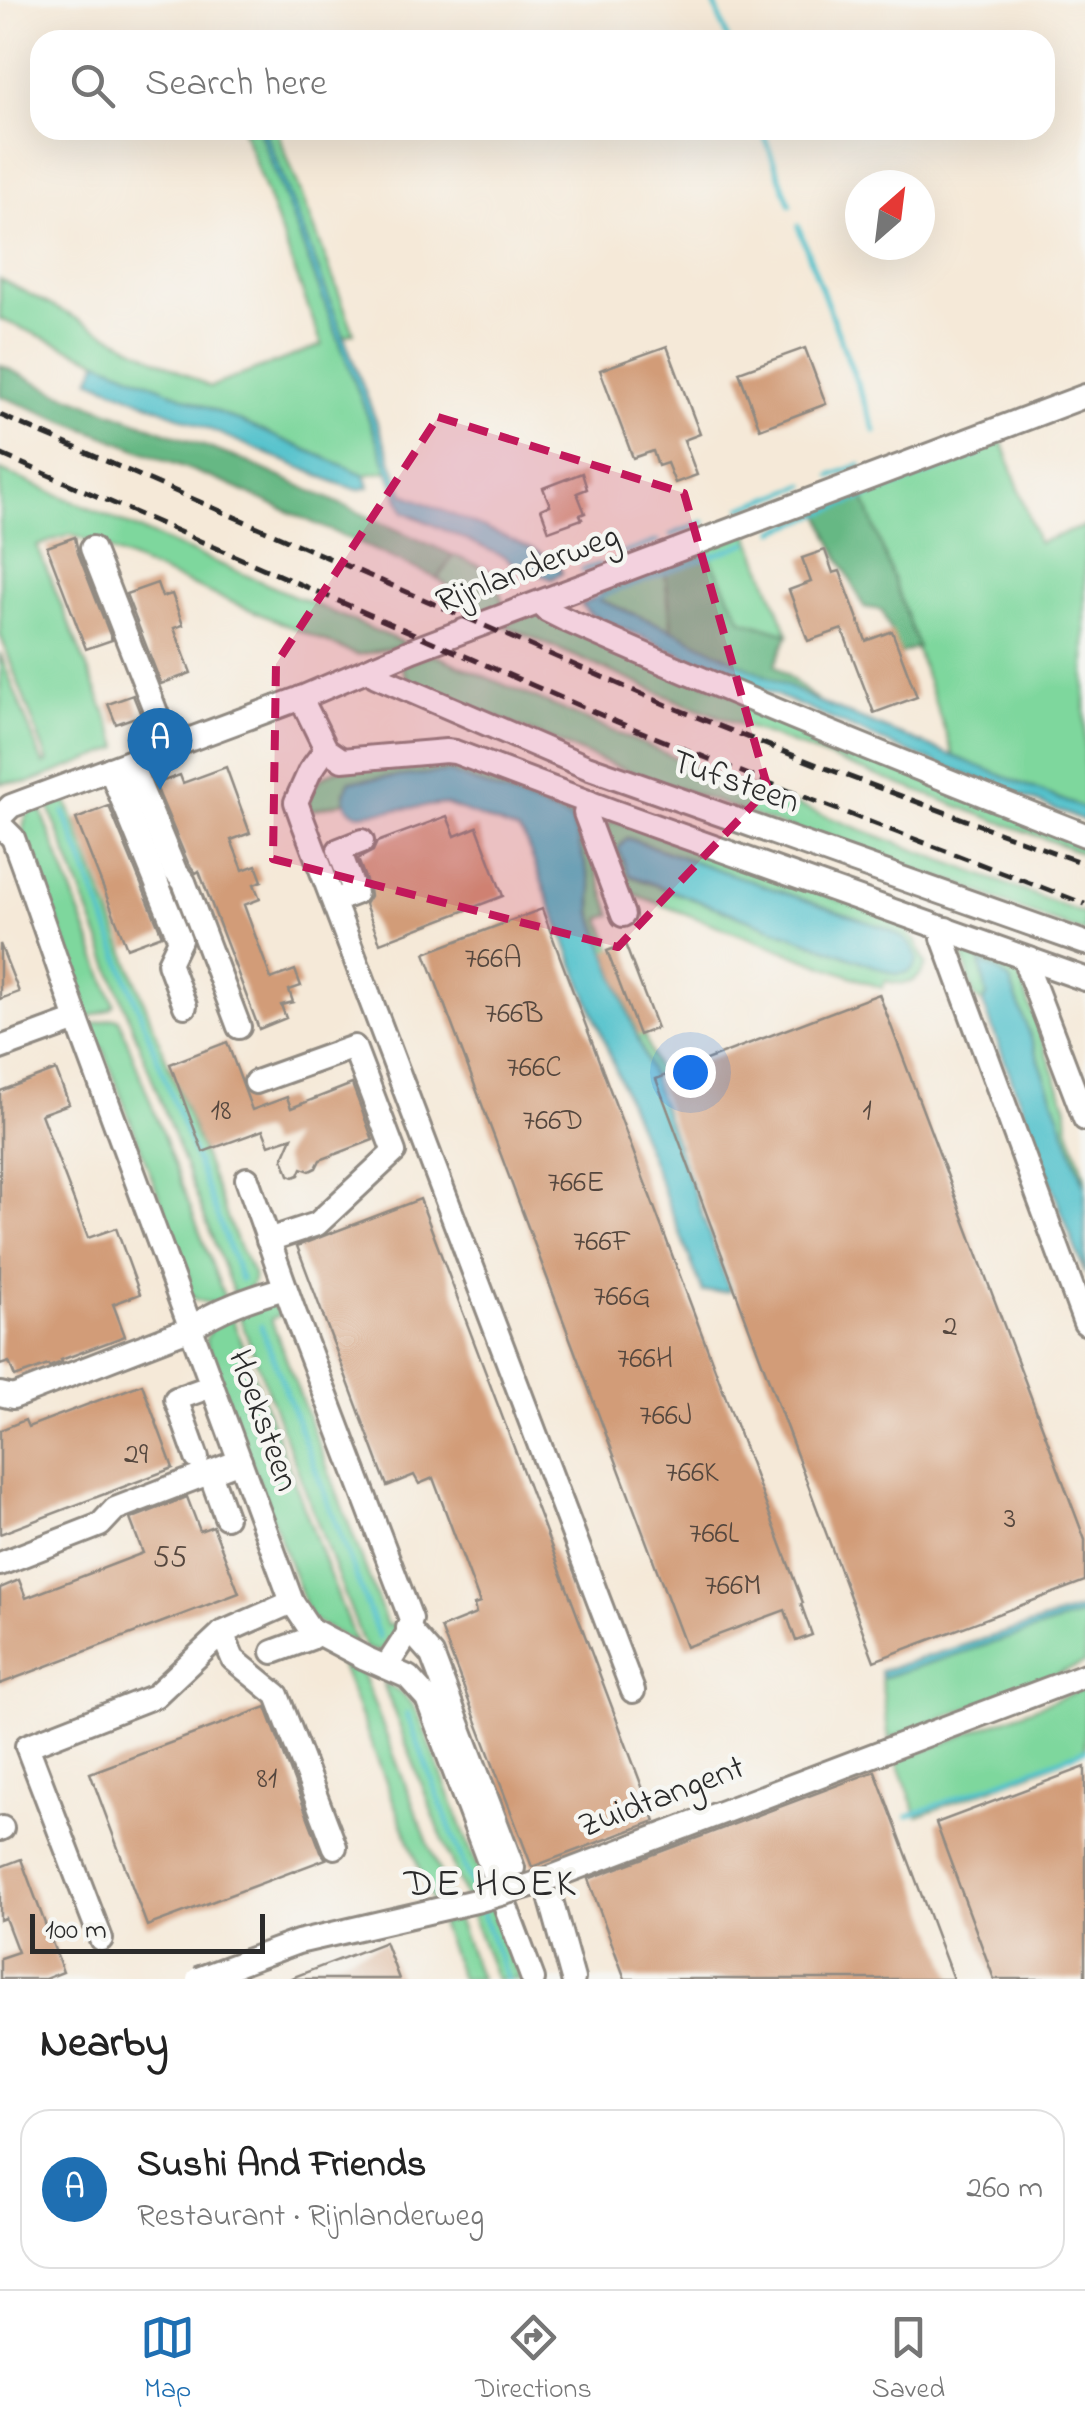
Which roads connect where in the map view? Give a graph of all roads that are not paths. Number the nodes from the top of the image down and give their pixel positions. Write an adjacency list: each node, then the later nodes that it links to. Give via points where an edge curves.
1 (1085, 396): 3 (street, Rijnlanderweg)
2 (92, 548): 6 (street, via 159,720)
3 (540, 603): 4 (street, Rijnlanderweg); 12 (street, via 674,668)
4 (376, 666): 5 (street, Rijnlanderweg); 17 (street, Tufsteen, via 376,676 587,768)
5 (301, 698): 6 (street, Rijnlanderweg); 7 (street)
6 (179, 743): 8 (street, Rijnlanderweg)
7 (326, 749): 9 (street, Tufsteen, via 342,760 446,750); 14 (street, via 296,802)
8 (120, 766): 10 (street, Rijnlanderweg, via 11,806); 20 (street, via 180,940 169,964); 22 (street, via 184,882)
9 (588, 802): 15 (street, via 584,813); 16 (street, Tufsteen)
10 (0, 817)
11 (0, 825): 21 (street, Hoeksteen, via 12,838)
12 (1085, 835)
13 (362, 841): 14 (street, via 339,850 355,893)
14 (334, 901): 44 (street)
15 (622, 914)
16 (946, 929): 18 (street, Tufsteen); 29 (street, via 943,938)
17 (1085, 943)
18 (1030, 959): 19 (street, Tufsteen); 25 (street, via 1027,967)
19 (1085, 980)
20 (185, 1006)
21 (76, 1020): 23 (street); 30 (street, Hoeksteen)
22 (239, 1027)
23 (0, 1048)
24 (256, 1082): 27 (street, via 354,1047 394,1152 317,1224)
25 (1085, 1119)
26 (247, 1179): 27 (street)
27 (268, 1240): 28 (street)
28 (285, 1288): 30 (street, via 215,1312); 38 (street, via 411,1619)
29 (1085, 1324)
30 (191, 1328): 31 (street, Hoeksteen); 32 (street, via 13,1396)
31 (212, 1386): 33 (street, Hoeksteen); 34 (street, via 176,1399)
32 (0, 1394)
33 (240, 1461): 34 (street); 37 (street, Hoeksteen)
34 (203, 1465): 35 (street); 36 (street, via 115,1509 100,1525)
35 (226, 1517)
36 (0, 1564)
37 (292, 1602): 39 (street); 42 (street, Hoeksteen, via 310,1629)
38 (408, 1628): 42 (street); 46 (street, via 432,1655)
39 (222, 1633): 45 (street, via 234,1659 277,1695); 48 (street, via 156,1696 27,1746)
40 (310, 1638): 41 (street)
41 (273, 1652)
42 (386, 1667): 50 (street, Hoeksteen, via 408,1677 428,1698)
43 (1085, 1675): 49 (street, Zuidtangent, bridge, via 531,1885 298,1942)
44 (634, 1691)
45 (335, 1847)
46 (514, 1868)
47 (551, 1900): 51 (street)
48 (102, 1939)
49 (198, 1979)
50 (533, 1979)
51 (573, 1979)

